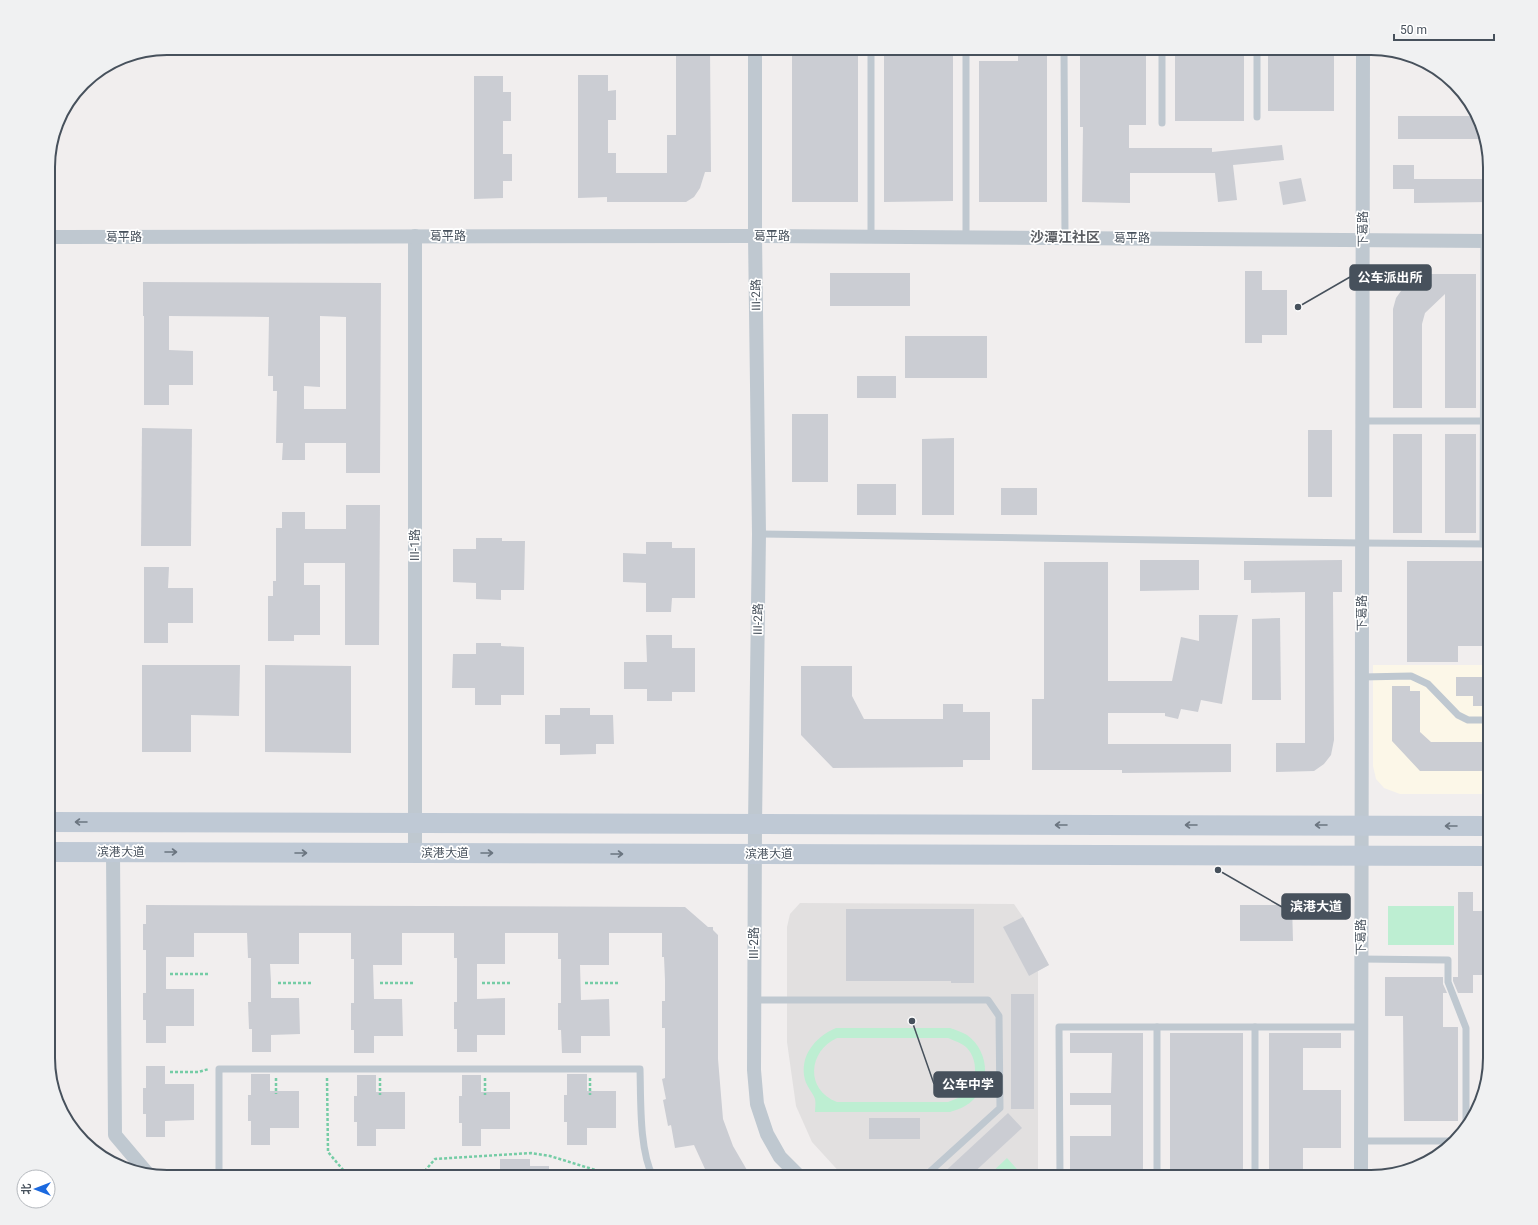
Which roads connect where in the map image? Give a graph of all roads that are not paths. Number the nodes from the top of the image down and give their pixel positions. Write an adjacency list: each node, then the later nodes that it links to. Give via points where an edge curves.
1 (756, 55): 11 (street, III-2路)
2 (871, 55): 12 (lane)
3 (966, 55): 14 (lane)
4 (1064, 55): 15 (lane)
5 (1162, 55): 9 (lane)
6 (1257, 55): 8 (lane)
7 (1363, 55): 16 (street, 下葛路)
8 (1257, 117)
9 (1162, 123)
10 (415, 236): 11 (street, 葛平路); 13 (street, 葛平路); 26 (street, III-1路)
11 (755, 236): 12 (street, 葛平路); 20 (street, III-2路)
12 (871, 236): 14 (street, 葛平路)
13 (55, 237)
14 (966, 237): 15 (street, 葛平路)
15 (1065, 238): 16 (street, 葛平路)
16 (1363, 240): 17 (street, 葛平路); 18 (street, 下葛路)
17 (1483, 241)
18 (1362, 421): 19 (lane); 21 (street, 下葛路)
19 (1483, 421)
20 (759, 534): 21 (lane); 27 (street, III-2路)
21 (1362, 544): 22 (lane); 23 (street, 下葛路)
22 (1483, 544)
23 (1362, 677): 24 (lane, via 1411,676 1428,684 1458,715 1468,720); 28 (street, 下葛路)
24 (1483, 720)
25 (55, 822): 26 (main road, one-way to 25)
26 (415, 823): 27 (main road); 32 (street, III-1路)
27 (755, 824): 28 (main road, one-way to 27); 33 (street, III-2路)
28 (1362, 825): 29 (main road, one-way to 28); 34 (street, 下葛路)
29 (1483, 826)
30 (55, 852): 31 (main road, 滨港大道)
31 (113, 852): 32 (main road, 滨港大道, one-way to 32); 44 (street, via 115,1135)
32 (415, 853): 33 (main road, 滨港大道, one-way to 33)
33 (754, 854): 34 (main road, 滨港大道); 37 (street, III-2路)
34 (1362, 856): 35 (main road, 滨港大道); 36 (street, 下葛路)
35 (1483, 856)
36 (1361, 959): 40 (street, 下葛路); 41 (lane, via 1448,960 1448,982 1466,1028)
37 (754, 1000): 47 (street, III-2路, via 754,1070 757,1104 767,1134 780,1157); 48 (lane, via 988,1000 999,1016 1000,1108)
38 (1157, 1027): 39 (lane); 49 (lane, via 1059,1027); 50 (lane)
39 (1255, 1027): 40 (lane); 51 (lane)
40 (1361, 1027): 42 (street, 下葛路)
41 (1466, 1117)
42 (1361, 1141): 43 (lane); 52 (street, 下葛路)
43 (1446, 1141)
44 (142, 1167)
45 (219, 1170): 46 (lane, via 220,1069 640,1069 642,1128)
46 (650, 1170)
47 (793, 1170)
48 (932, 1170)
49 (1060, 1170)
50 (1157, 1170)
51 (1255, 1170)
52 (1361, 1170)

